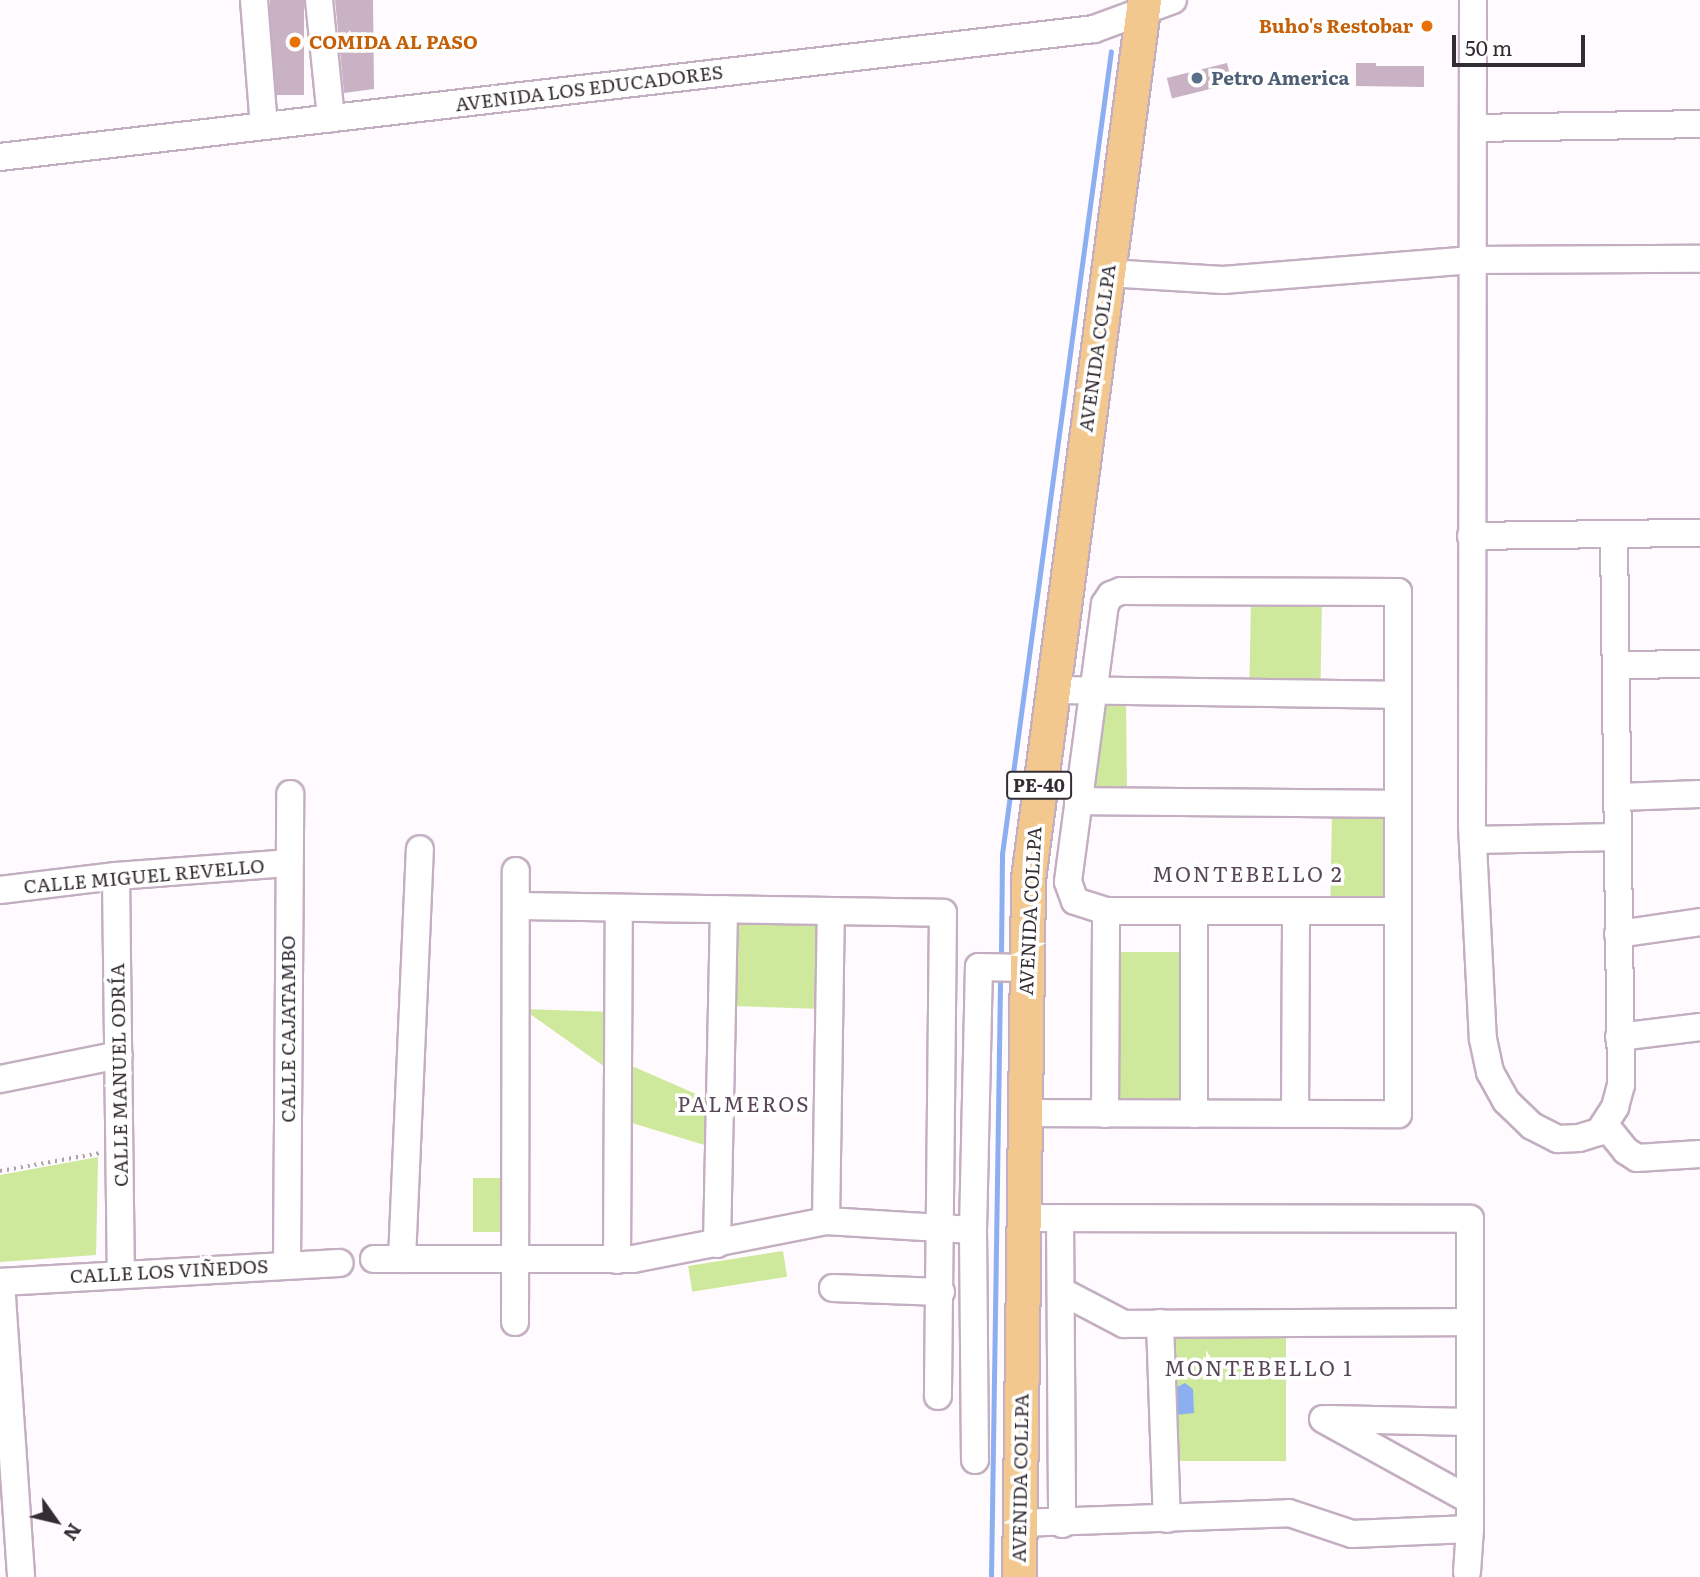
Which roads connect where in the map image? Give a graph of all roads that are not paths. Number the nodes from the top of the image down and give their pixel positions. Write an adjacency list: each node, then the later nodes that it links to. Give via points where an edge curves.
1 (254, 0): 9 (street)
2 (319, 0): 7 (street)
3 (1173, 0): 5 (street, AVENIDA LOS EDUCADORES)
4 (1473, 0): 10 (street)
5 (1143, 7): 6 (street, AVENIDA LOS EDUCADORES); 14 (main road, AVENIDA COLLPA / PE-40)
6 (1107, 13): 7 (street, AVENIDA LOS EDUCADORES)
7 (331, 118): 9 (street, AVENIDA LOS EDUCADORES)
8 (1700, 124): 10 (street)
9 (264, 126): 11 (street, AVENIDA LOS EDUCADORES)
10 (1474, 128): 13 (street)
11 (0, 157)
12 (1700, 259): 13 (street)
13 (1472, 260): 14 (street, via 1223,280); 17 (street)
14 (1107, 272): 20 (main road, AVENIDA COLLPA / PE-40)
15 (1700, 533): 16 (street)
16 (1614, 534): 17 (street); 19 (street)
17 (1471, 536): 29 (street)
18 (1700, 664): 19 (street)
19 (1617, 665): 25 (street)
20 (1052, 690): 21 (street); 45 (main road, AVENIDA COLLPA / PE-40, via 1028,879)
21 (1092, 693): 22 (street); 22 (street, via 1105,604 1121,591 1398,592); 26 (street)
22 (1398, 695): 27 (street)
23 (290, 794): 31 (street, CALLE CAJATAMBO)
24 (1700, 794): 25 (street)
25 (1619, 797): 28 (street)
26 (1078, 801): 27 (street); 39 (street, via 1070,891 1075,901)
27 (1398, 804): 42 (street)
28 (1616, 837): 29 (street); 44 (street)
29 (1472, 840): 54 (street, via 1483,1039 1497,1087 1518,1115 1548,1136 1579,1138 1599,1132)
30 (420, 849): 64 (street)
31 (288, 863): 33 (street, CALLE MIGUEL REVELLO); 67 (street, CALLE CAJATAMBO)
32 (516, 871): 35 (street)
33 (117, 876): 34 (street, CALLE MIGUEL REVELLO); 48 (street, CALLE MANUEL ODRÍA)
34 (0, 890)
35 (517, 906): 36 (street); 62 (street)
36 (619, 908): 37 (street); 65 (street)
37 (724, 909): 38 (street); 61 (street)
38 (831, 911): 58 (street); 59 (street, via 943,913)
39 (1106, 911): 40 (street); 51 (street)
40 (1194, 911): 41 (street); 52 (street)
41 (1296, 911): 42 (street); 53 (street)
42 (1398, 911): 53 (street, via 1398,1114)
43 (1700, 922): 44 (street)
44 (1618, 934): 47 (street)
45 (1026, 968): 50 (main road, AVENIDA COLLPA / PE-40); 60 (street, via 979,967)
46 (1700, 1027): 47 (street)
47 (1619, 1037): 54 (street, via 1621,1085)
48 (119, 1055): 49 (street); 68 (street, CALLE MANUEL ODRÍA)
49 (0, 1079)
50 (1023, 1113): 51 (street); 56 (main road, AVENIDA COLLPA / PE-40)
51 (1105, 1114): 52 (street)
52 (1194, 1114): 53 (street)
53 (1295, 1114)
54 (1605, 1125): 55 (street, via 1637,1158)
55 (1700, 1153)
56 (1022, 1218): 57 (street); 81 (main road, AVENIDA COLLPA / PE-40)
57 (1060, 1218): 71 (street); 74 (street, via 1470,1219)
58 (826, 1221): 59 (street); 61 (street)
59 (942, 1229): 60 (street); 72 (street)
60 (973, 1230): 78 (street)
61 (717, 1244): 65 (street)
62 (515, 1258): 64 (street); 65 (street); 73 (street)
63 (374, 1259): 64 (street)
64 (402, 1259)
65 (617, 1260)
66 (339, 1263): 67 (street, CALLE LOS VIÑEDOS)
67 (287, 1264): 68 (street, CALLE LOS VIÑEDOS)
68 (121, 1274): 69 (street, CALLE LOS VIÑEDOS)
69 (1, 1282): 85 (street)
70 (833, 1288): 72 (street)
71 (1061, 1291): 75 (street, via 1124,1324); 82 (street)
72 (941, 1292): 76 (street)
73 (515, 1322)
74 (1470, 1322): 75 (street); 77 (street)
75 (1160, 1323): 80 (street)
76 (939, 1396)
77 (1470, 1422): 79 (street); 79 (street, via 1323,1419)
78 (975, 1460)
79 (1470, 1500): 83 (street)
80 (1167, 1519): 82 (street); 83 (street, via 1289,1513 1352,1534)
81 (1020, 1523): 82 (street); 86 (main road, AVENIDA COLLPA / PE-40)
82 (1062, 1524)
83 (1470, 1529): 84 (street)
84 (1467, 1572)
85 (21, 1577)
86 (1019, 1577)

